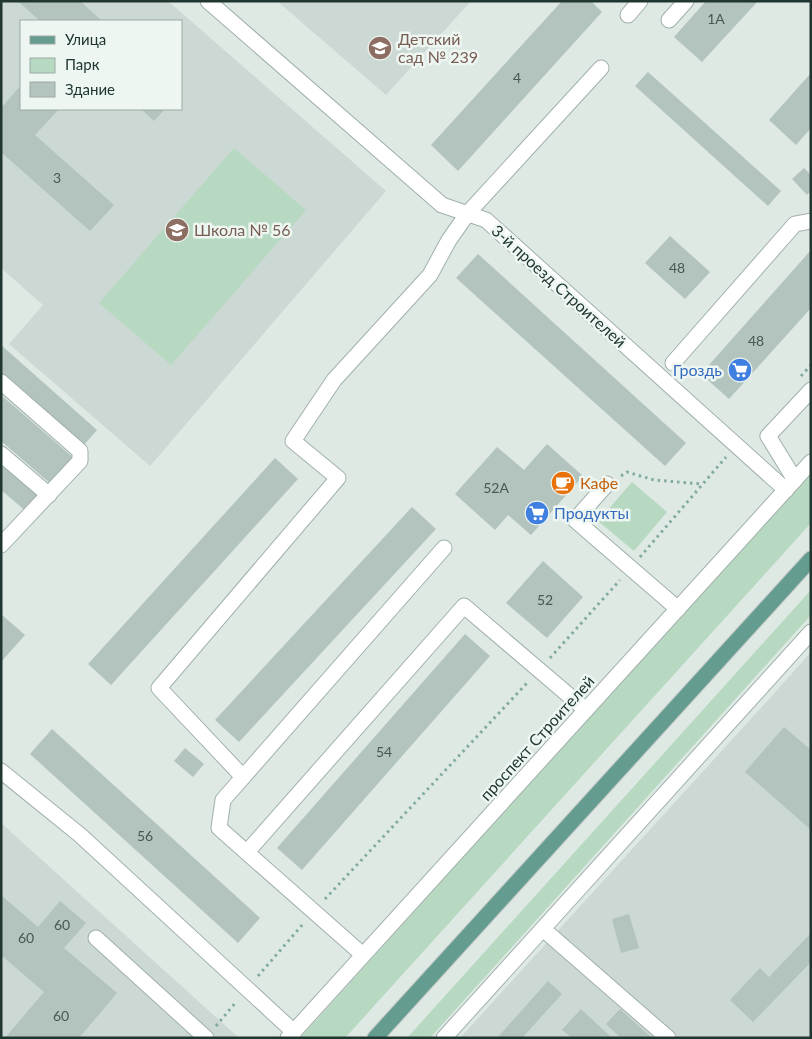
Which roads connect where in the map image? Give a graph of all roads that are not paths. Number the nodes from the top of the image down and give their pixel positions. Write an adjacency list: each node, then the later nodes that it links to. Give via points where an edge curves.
1 (208, 1): 7 (street, 3-й проезд Строителей, via 442,205)
2 (640, 1): 4 (street)
3 (686, 1): 5 (street)
4 (628, 14)
5 (669, 20)
6 (601, 68): 7 (street)
7 (468, 212): 15 (street, 3-й проезд Строителей, via 486,220 736,446); 24 (street, via 430,275 334,380 293,441 338,478 159,688)
8 (811, 221): 9 (street, via 795,224)
9 (674, 363)
10 (1, 382): 16 (street, via 80,451 80,461)
11 (811, 390): 15 (street, via 768,436)
12 (1, 454): 16 (street)
13 (811, 462): 15 (street, проспект Строителей)
14 (607, 484): 20 (street, via 575,520)
15 (790, 485): 20 (street, проспект Строителей)
16 (49, 495): 17 (street)
17 (1, 545)
18 (444, 548): 24 (street)
19 (811, 559): 31 (main road)
20 (678, 609): 22 (street, проспект Строителей)
21 (811, 632): 26 (street)
22 (586, 710): 25 (street, via 464,606); 28 (street, проспект Строителей)
23 (1, 771): 29 (street, via 80,835 247,989)
24 (243, 777): 25 (street, via 223,800 219,828)
25 (247, 852): 28 (street)
26 (543, 928): 32 (street); 33 (street)
27 (96, 938): 30 (street)
28 (363, 955): 29 (street, проспект Строителей)
29 (291, 1035)
30 (206, 1038)
31 (375, 1038)
32 (444, 1038)
33 (668, 1038)

